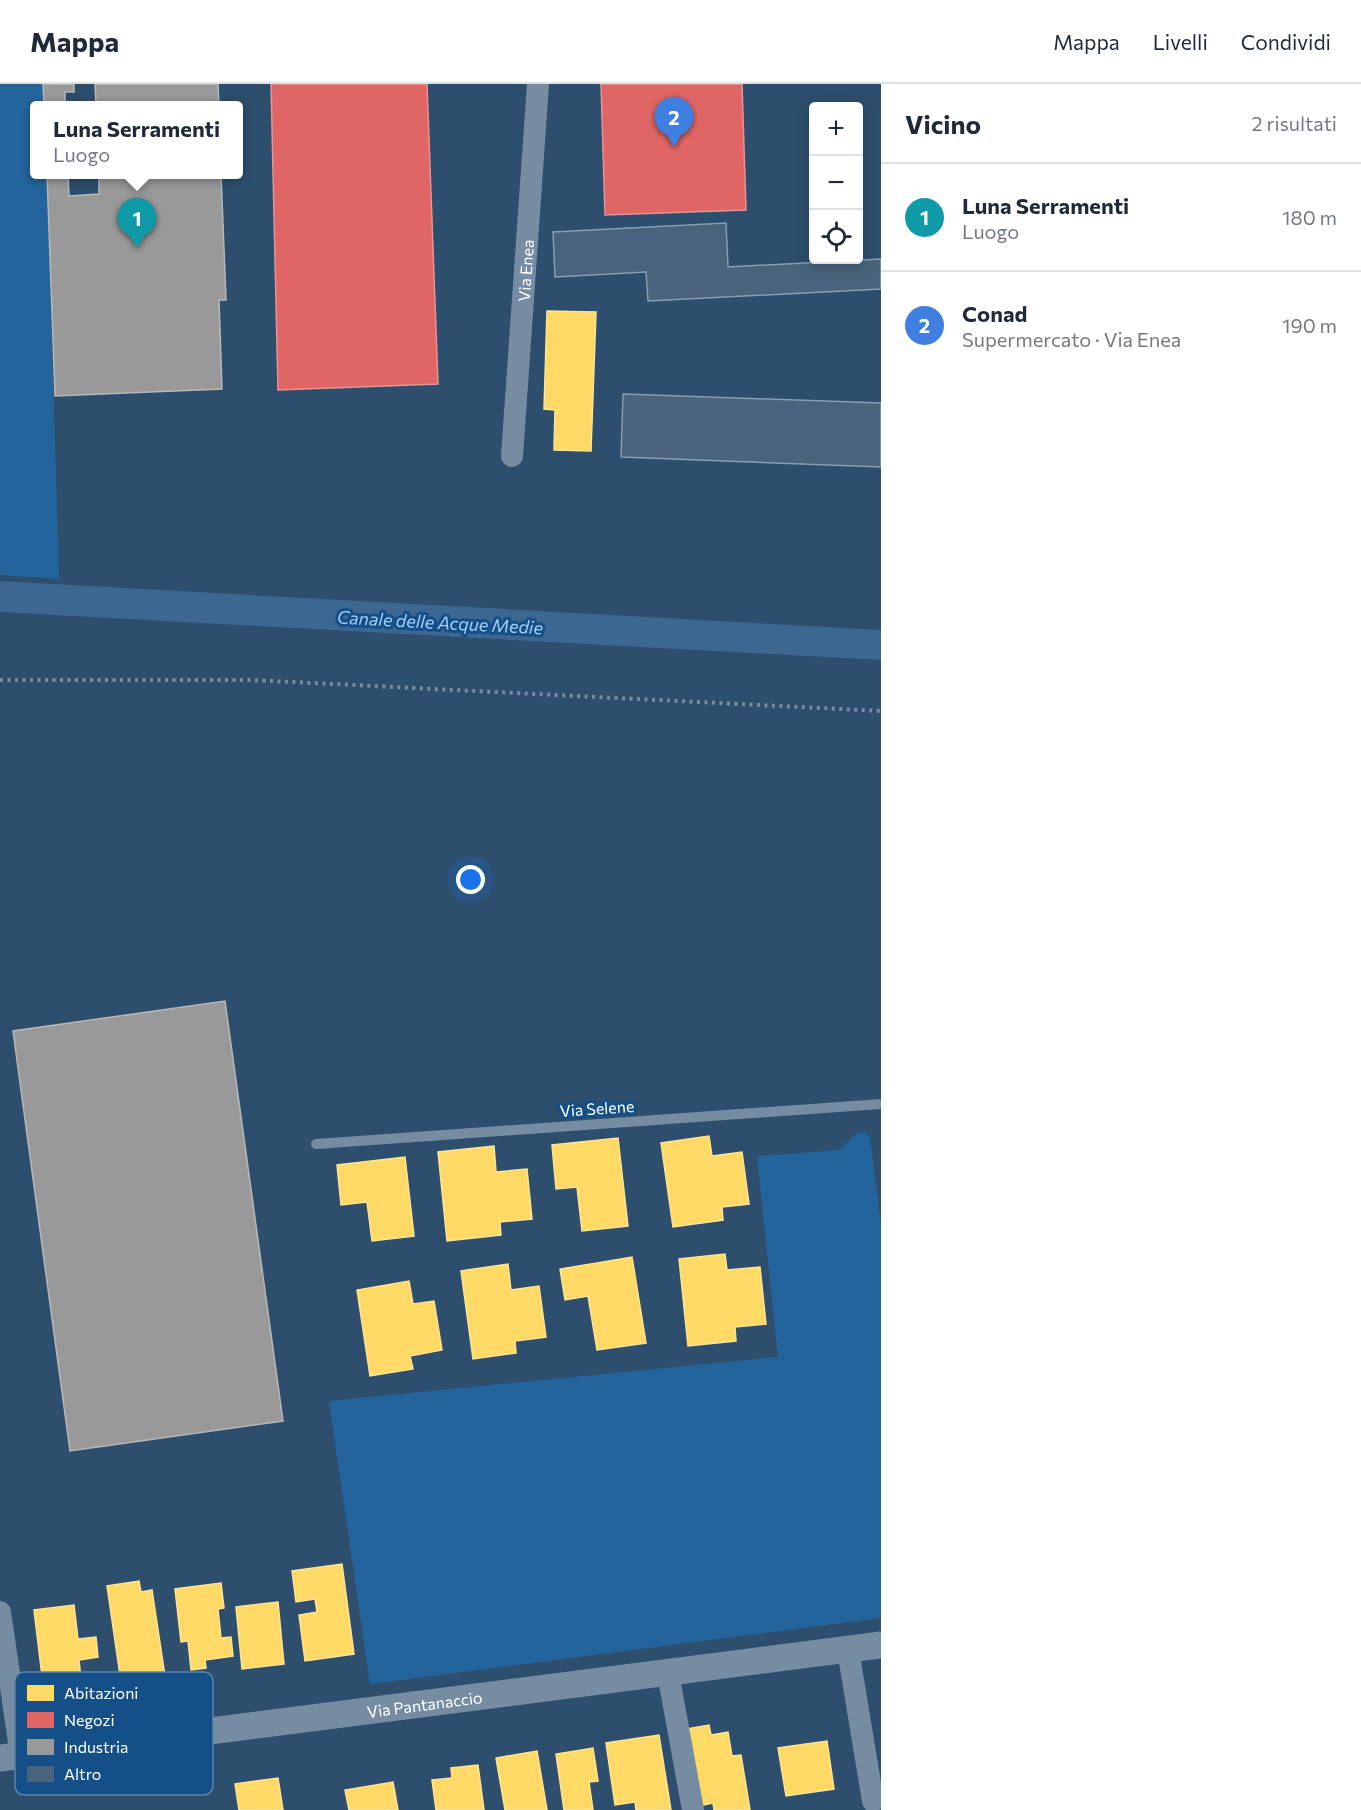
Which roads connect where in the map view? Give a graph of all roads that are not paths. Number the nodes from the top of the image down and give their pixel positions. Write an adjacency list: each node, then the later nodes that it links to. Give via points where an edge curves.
1 (538, 84): 2 (street, Via Enea)
2 (512, 456)
3 (881, 1104): 4 (lane, Via Selene)
4 (315, 1144)
5 (0, 1612): 10 (street)
6 (881, 1645): 7 (street, Via Pantanaccio)
7 (848, 1650): 8 (street, Via Pantanaccio); 11 (street)
8 (668, 1673): 9 (street, Via Pantanaccio); 12 (street)
9 (213, 1731)
10 (11, 1757)
11 (873, 1801)
12 (693, 1810)

